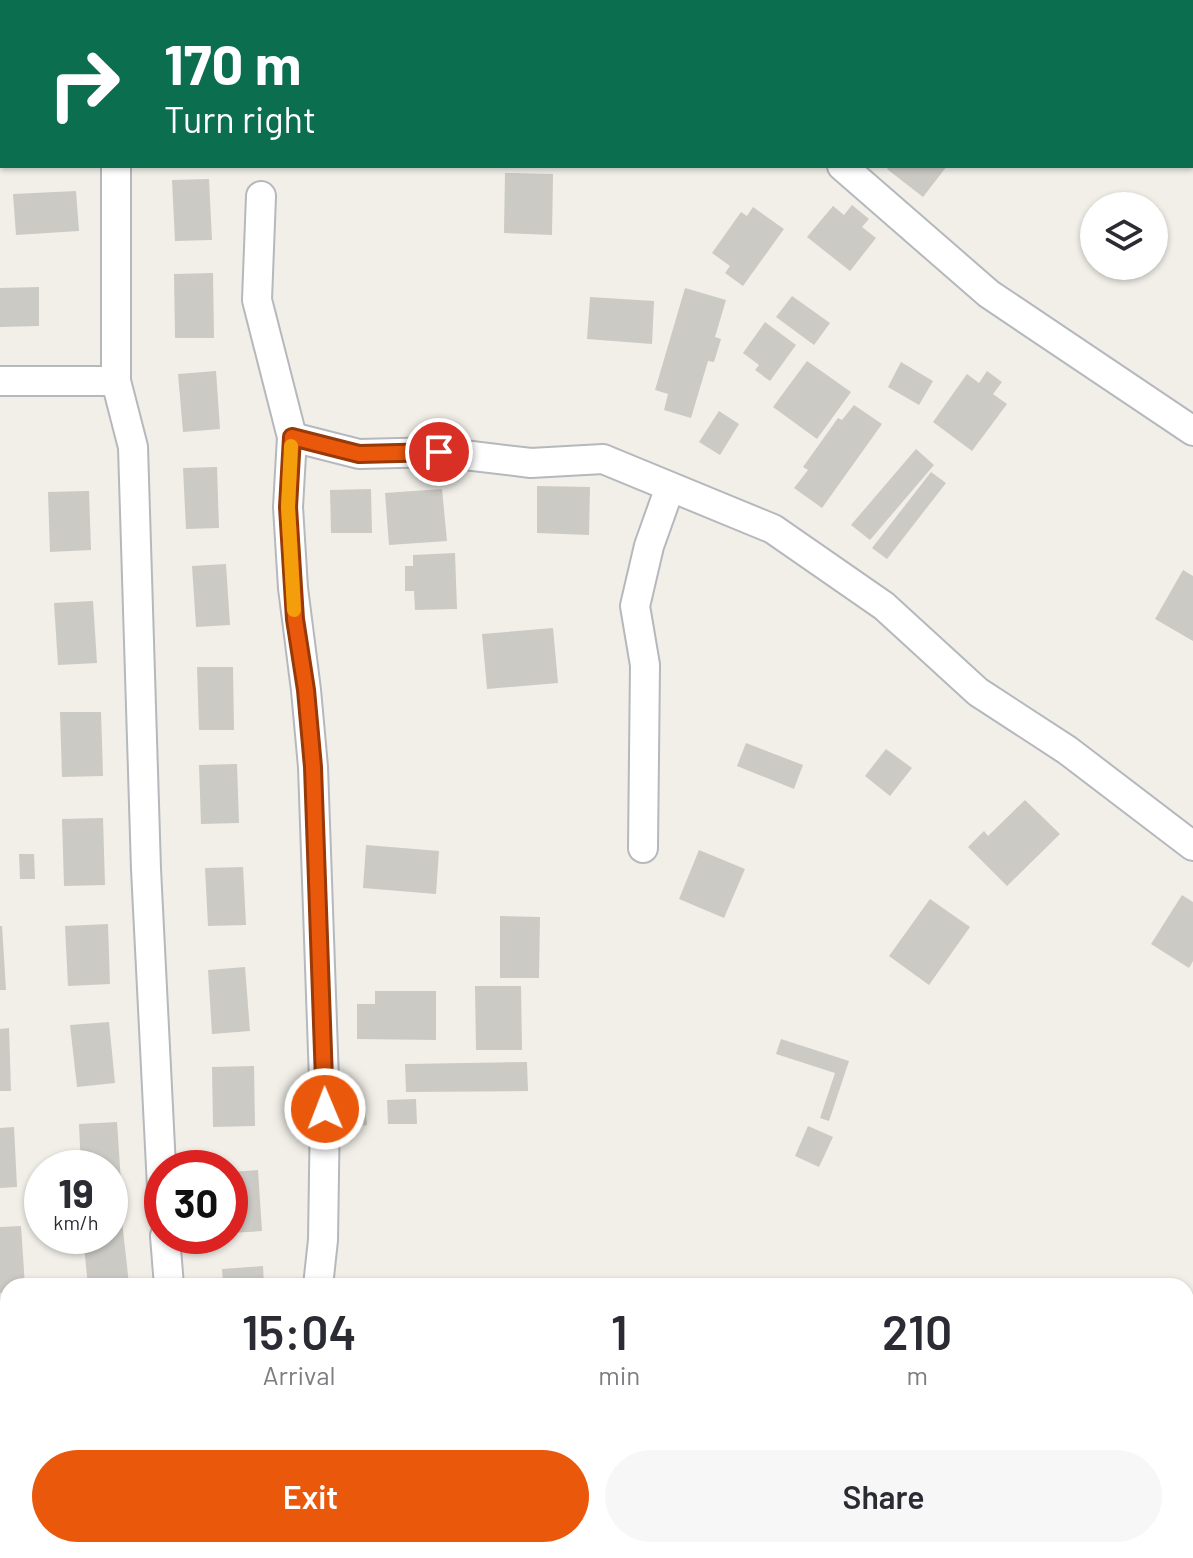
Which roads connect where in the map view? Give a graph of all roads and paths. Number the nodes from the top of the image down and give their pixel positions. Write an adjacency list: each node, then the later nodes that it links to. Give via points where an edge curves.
1 (116, 168): 5 (street)
2 (846, 168): 6 (street, via 989,294)
3 (261, 196): 7 (street, via 257,300)
4 (0, 381): 5 (street)
5 (116, 381): 11 (street, via 133,447)
6 (1193, 431)
7 (292, 437): 8 (street, via 359,454 439,452 531,463 603,459); 14 (street, via 288,507 313,767 322,983 325,1109)
8 (670, 487): 9 (street, via 773,529 884,606 978,692 1067,750); 10 (street, via 635,606 645,665)
9 (1193, 846)
10 (643, 848)
11 (160, 1150)
12 (166, 1254): 13 (street)
13 (168, 1278)
14 (319, 1278)

